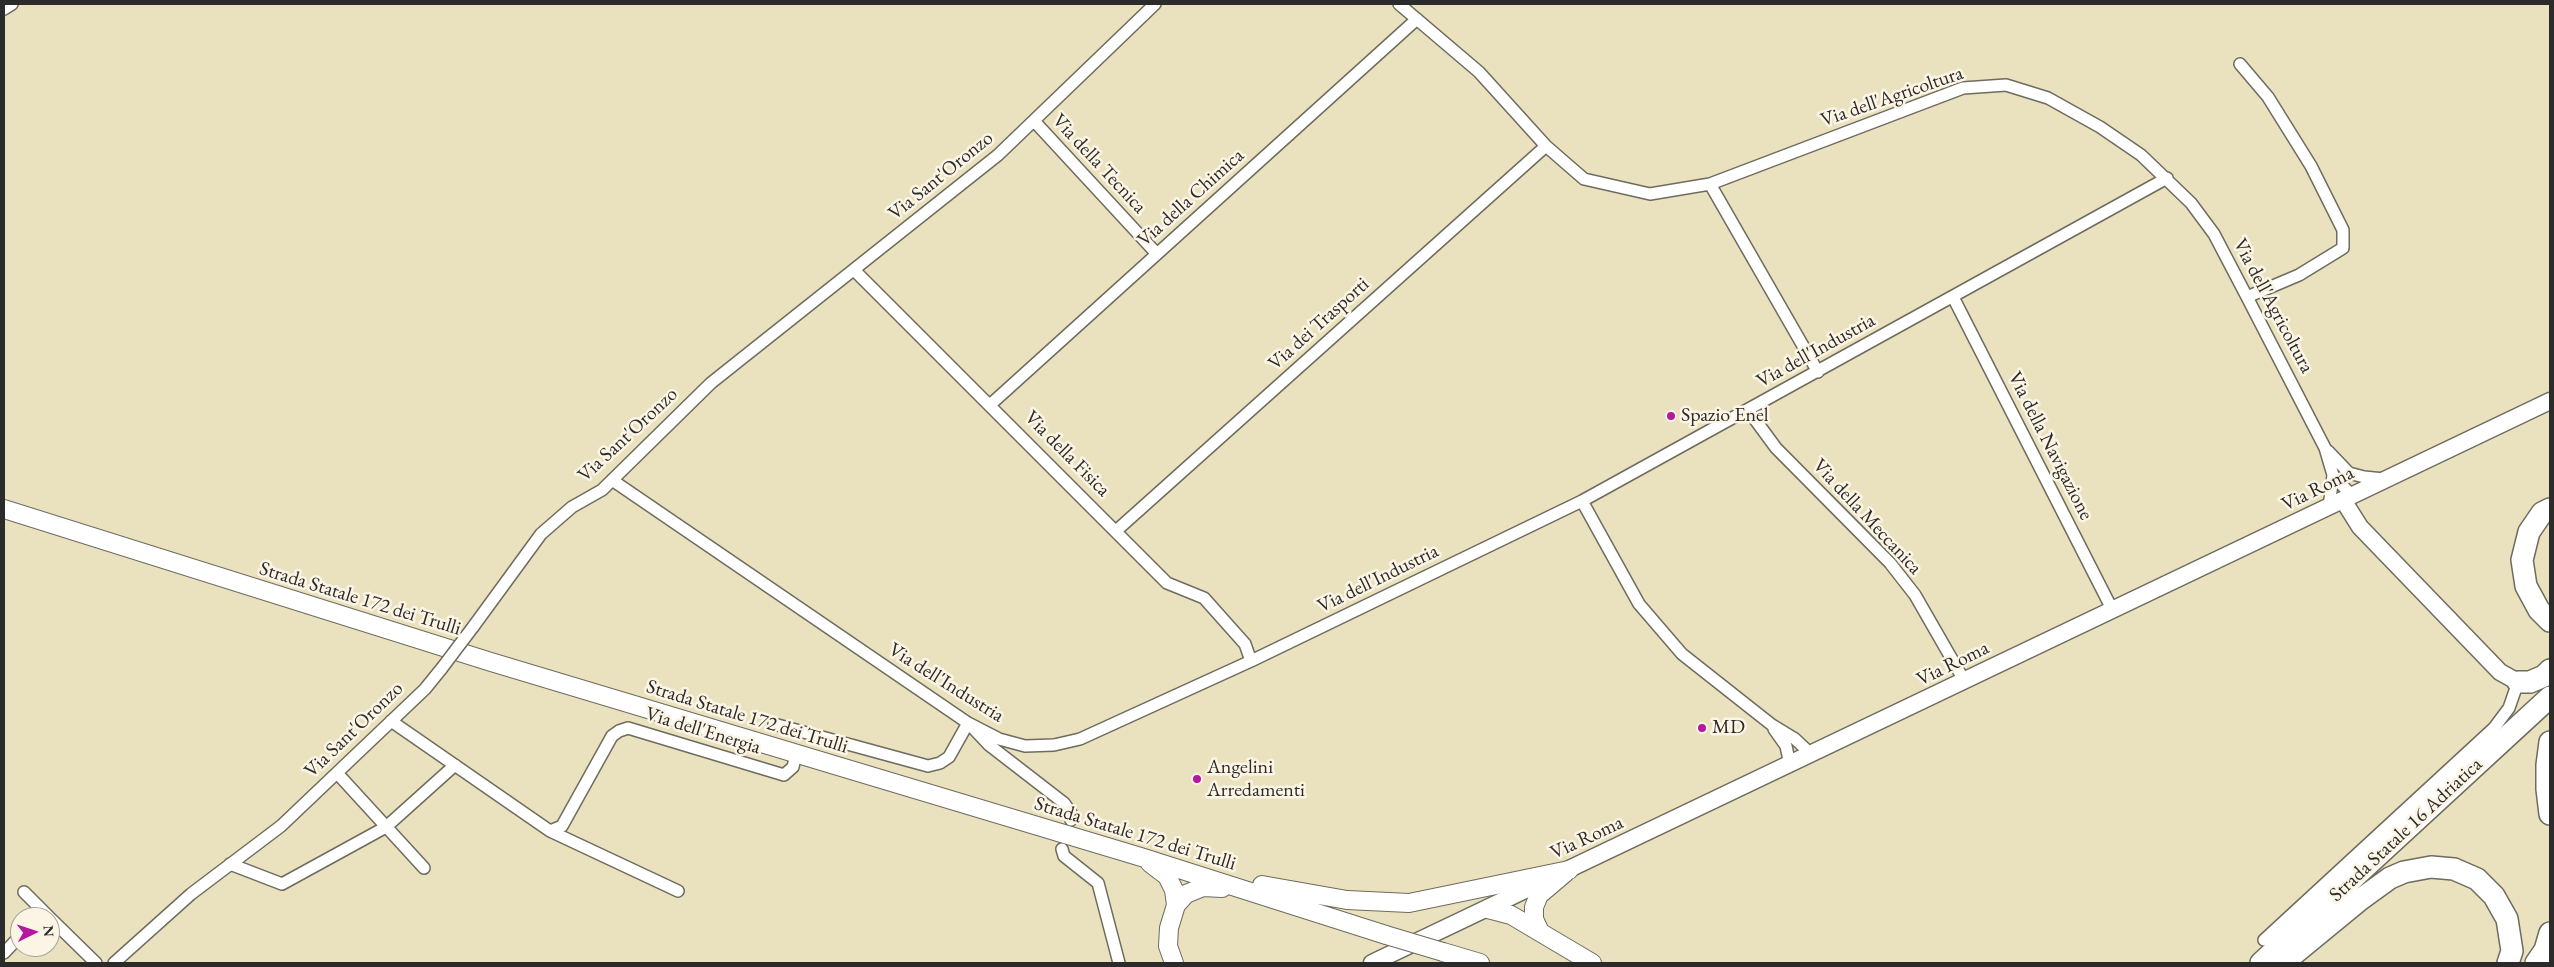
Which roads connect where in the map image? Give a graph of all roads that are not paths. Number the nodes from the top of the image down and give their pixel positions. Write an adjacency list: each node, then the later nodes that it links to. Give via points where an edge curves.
1 (12, 4): 4 (street)
2 (1155, 4): 7 (street, Via Sant'Oronzo)
3 (1399, 4): 5 (street, Via dell'Agricoltura)
4 (4, 9)
5 (1417, 19): 8 (street, Via dell'Agricoltura, via 1479,72); 11 (street, Via della Chimica)
6 (2240, 64): 13 (street, via 2268,97 2311,166 2343,230 2343,248 2299,275)
7 (1035, 122): 11 (street, Via della Tecnica); 12 (street, Via Sant'Oronzo, via 998,156)
8 (1546, 146): 10 (street, Via dell'Agricoltura, via 1584,179 1622,188 1650,194); 28 (street, Via dei Trasporti)
9 (2167, 178): 10 (street, Via dell'Agricoltura, via 2100,127 2048,98 2006,85 1962,88); 13 (street, Via dell'Agricoltura, via 2214,234); 14 (street, Via dell'Industria)
10 (1710, 184): 15 (street)
11 (1156, 254): 17 (street, Via della Chimica)
12 (854, 270): 17 (street, Via della Fisica); 23 (street, Via Sant'Oronzo, via 711,383)
13 (2247, 297): 19 (street, Via dell'Agricoltura)
14 (1953, 298): 15 (street, Via dell'Industria); 29 (street, Via della Navigazione)
15 (1818, 372): 18 (street, Via dell'Industria)
16 (2550, 401): 22 (street, Via Roma)
17 (991, 404): 28 (street, Via della Fisica)
18 (1748, 410): 24 (street, Via dell'Industria); 33 (street, Via della Meccanica, via 1776,448 1890,563 1915,595)
19 (2325, 448): 20 (street, Via dell'Agricoltura); 21 (street, Via dell'Agricoltura)
20 (2349, 473): 22 (street); 25 (street, via 2353,482)
21 (2333, 475): 25 (street, Via dell'Agricoltura); 25 (street, Via dell'Agricoltura)
22 (2388, 479): 25 (street, Via Roma)
23 (612, 480): 37 (street, Via Sant'Oronzo, bridge, via 602,490 572,507 541,534 442,668); 38 (street, Via dell'Industria)
24 (1582, 501): 31 (street, Via dell'Industria); 40 (street, via 1638,604 1682,654)
25 (2341, 501): 29 (street, Via Roma); 34 (street, via 2360,527 2500,672)
26 (4, 509): 43 (main road, Strada Statale 172 dei Trulli, via 481,660)
27 (2550, 509): 30 (highway, via 2542,513 2529,532 2522,560 2526,586 2539,610)
28 (1117, 530): 31 (street, Via della Fisica, via 1167,583 1204,598 1244,644)
29 (2113, 611): 33 (street, Via Roma)
30 (2550, 621)
31 (1251, 661): 42 (street, Via dell'Industria, via 1080,739 1054,745)
32 (2550, 670): 34 (highway, via 2530,682)
33 (1965, 682): 44 (street, Via Roma)
34 (2518, 682): 68 (street, via 2509,708 2494,728)
35 (2550, 697): 76 (highway, Strada Statale 16 Adriatica)
36 (2550, 713): 77 (highway, Strada Statale 16 Adriatica)
37 (391, 721): 45 (street); 48 (street, Via Sant'Oronzo)
38 (968, 722): 39 (street, via 949,756 928,766); 42 (street, Via dell'Industria, via 999,739); 46 (street)
39 (774, 724)
40 (1772, 725): 44 (street, via 1795,739); 47 (street, via 1786,746)
41 (2550, 742): 49 (highway, via 2547,789)
42 (1025, 746): 46 (street)
43 (796, 754): 52 (street, Via dell'Energia, via 793,767 784,775 628,728 612,736 562,826); 54 (main road, Strada Statale 172 dei Trulli)
44 (1812, 755): 47 (street, Via Roma)
45 (455, 765): 51 (street); 52 (street)
46 (1014, 765): 50 (street, via 1064,803 1071,813)
47 (1790, 766): 58 (street, Via Roma)
48 (337, 773): 51 (street); 55 (street, Via Sant'Oronzo, via 280,826)
49 (2550, 814)
50 (1071, 820)
51 (386, 827): 55 (street, via 282,884); 56 (street)
52 (550, 831): 59 (street)
53 (1062, 849): 71 (street, via 1064,856 1098,883)
54 (1141, 857): 57 (main road, Strada Statale 172 dei Trulli); 62 (main road, via 1166,876 1174,890)
55 (230, 864): 70 (street, Via Sant'Oronzo)
56 (424, 868)
57 (1185, 870): 58 (main road, via 1347,900 1409,903); 60 (main road, Strada Statale 172 dei Trulli)
58 (1569, 870): 64 (street, Via Roma); 66 (main road, via 1539,895 1534,919)
59 (678, 891)
60 (1249, 891): 62 (main road, via 1204,886 1186,894); 74 (main road, Strada Statale 172 dei Trulli, bridge)
61 (24, 892): 63 (street)
62 (1176, 905): 72 (main road, via 1168,946)
63 (38, 907)
64 (1488, 909): 66 (main road, via 1511,916); 73 (street, Via Roma)
65 (60, 929): 69 (street)
66 (1540, 932): 75 (main road)
67 (2550, 932): 80 (highway, via 2545,950)
68 (2264, 940)
69 (96, 963)
70 (114, 963)
71 (1119, 963)
72 (1174, 963)
73 (1372, 963)
74 (1480, 963)
75 (1592, 963)
76 (2261, 963)
77 (2274, 963)
78 (2283, 963): 79 (highway, via 2390,878 2431,866 2454,869 2477,880 2494,896 2507,919 2512,951)
79 (2508, 963)
80 (2536, 963)

